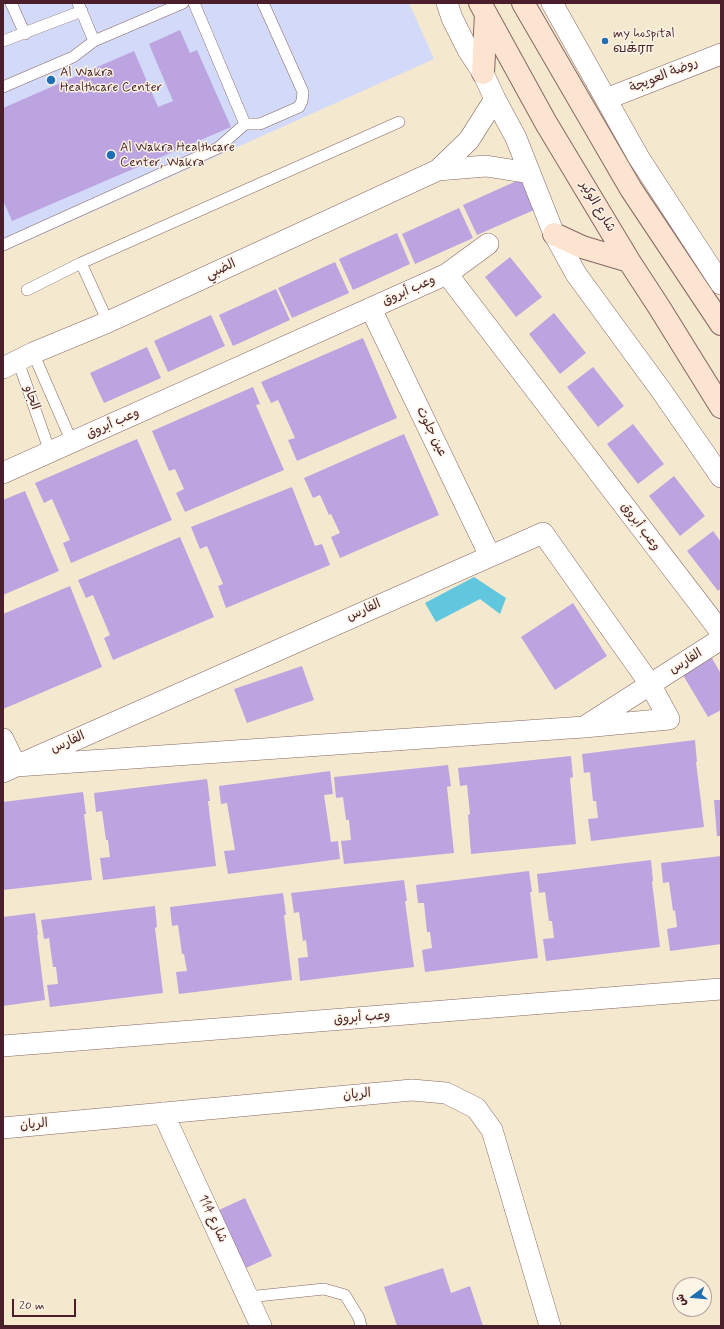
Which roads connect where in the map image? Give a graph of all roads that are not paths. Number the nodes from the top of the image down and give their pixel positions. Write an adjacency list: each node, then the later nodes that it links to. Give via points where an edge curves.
1 (11, 3): 10 (lane)
2 (181, 3): 11 (lane)
3 (194, 3): 19 (lane)
4 (263, 3): 19 (lane, via 303,92 302,101 299,107 260,124)
5 (447, 3): 14 (street, via 468,50)
6 (523, 3): 32 (main road, via 631,189)
7 (552, 3): 17 (street)
8 (80, 7): 10 (lane); 11 (lane)
9 (483, 9): 14 (main road); 25 (main road, شارع الوكير, via 546,122)
10 (25, 34): 12 (lane)
11 (94, 41): 15 (lane, via 73,57)
12 (3, 42)
13 (721, 54): 17 (street, روضة العويجة)
14 (483, 72): 16 (street)
15 (3, 87)
16 (495, 99): 20 (street, الضبي, via 469,140); 21 (street, via 516,138)
17 (606, 99): 28 (street, via 639,158)
18 (399, 122): 26 (lane)
19 (245, 124): 24 (lane, via 218,148)
20 (438, 170): 21 (street, الضبي, via 486,166); 31 (street, الضبي)
21 (530, 172): 22 (street)
22 (554, 234): 25 (main road, via 582,247); 38 (street, via 576,274)
23 (488, 244): 27 (street)
24 (3, 245)
25 (629, 261): 34 (main road, شارع الوكير)
26 (81, 263): 29 (lane); 31 (lane)
27 (447, 274): 30 (street, وعب أبروق); 40 (street, وعب أبروق)
28 (721, 284)
29 (28, 290)
30 (371, 309): 35 (street, وعب أبروق); 39 (street, عين جلوت)
31 (108, 322): 33 (street, الضبي)
32 (721, 324)
33 (14, 358): 35 (lane, الجاو); 36 (lane, الجاو)
34 (721, 407)
35 (72, 442): 36 (street, وعب أبروق)
36 (50, 452): 37 (street, وعب أبروق)
37 (3, 473)
38 (721, 477)
39 (490, 556): 42 (street, الفارس, via 543,533); 45 (street, الفارس)
40 (721, 632)
41 (721, 640): 42 (street, الفارس)
42 (650, 684): 43 (street, الفارس); 43 (street, الفارس, via 669,719)
43 (584, 727): 45 (street, الفارس)
44 (3, 739): 45 (street)
45 (9, 769)
46 (721, 989): 47 (street, وعب أبروق)
47 (3, 1046)
48 (163, 1113): 49 (street, الريان); 50 (street, شارع 114); 53 (street, الريان, via 412,1090 446,1093 476,1108 492,1130)
49 (3, 1128)
50 (248, 1297): 51 (street, شارع 114); 52 (lane, via 324,1289 345,1295)
51 (261, 1326)
52 (361, 1326)
53 (550, 1326)

